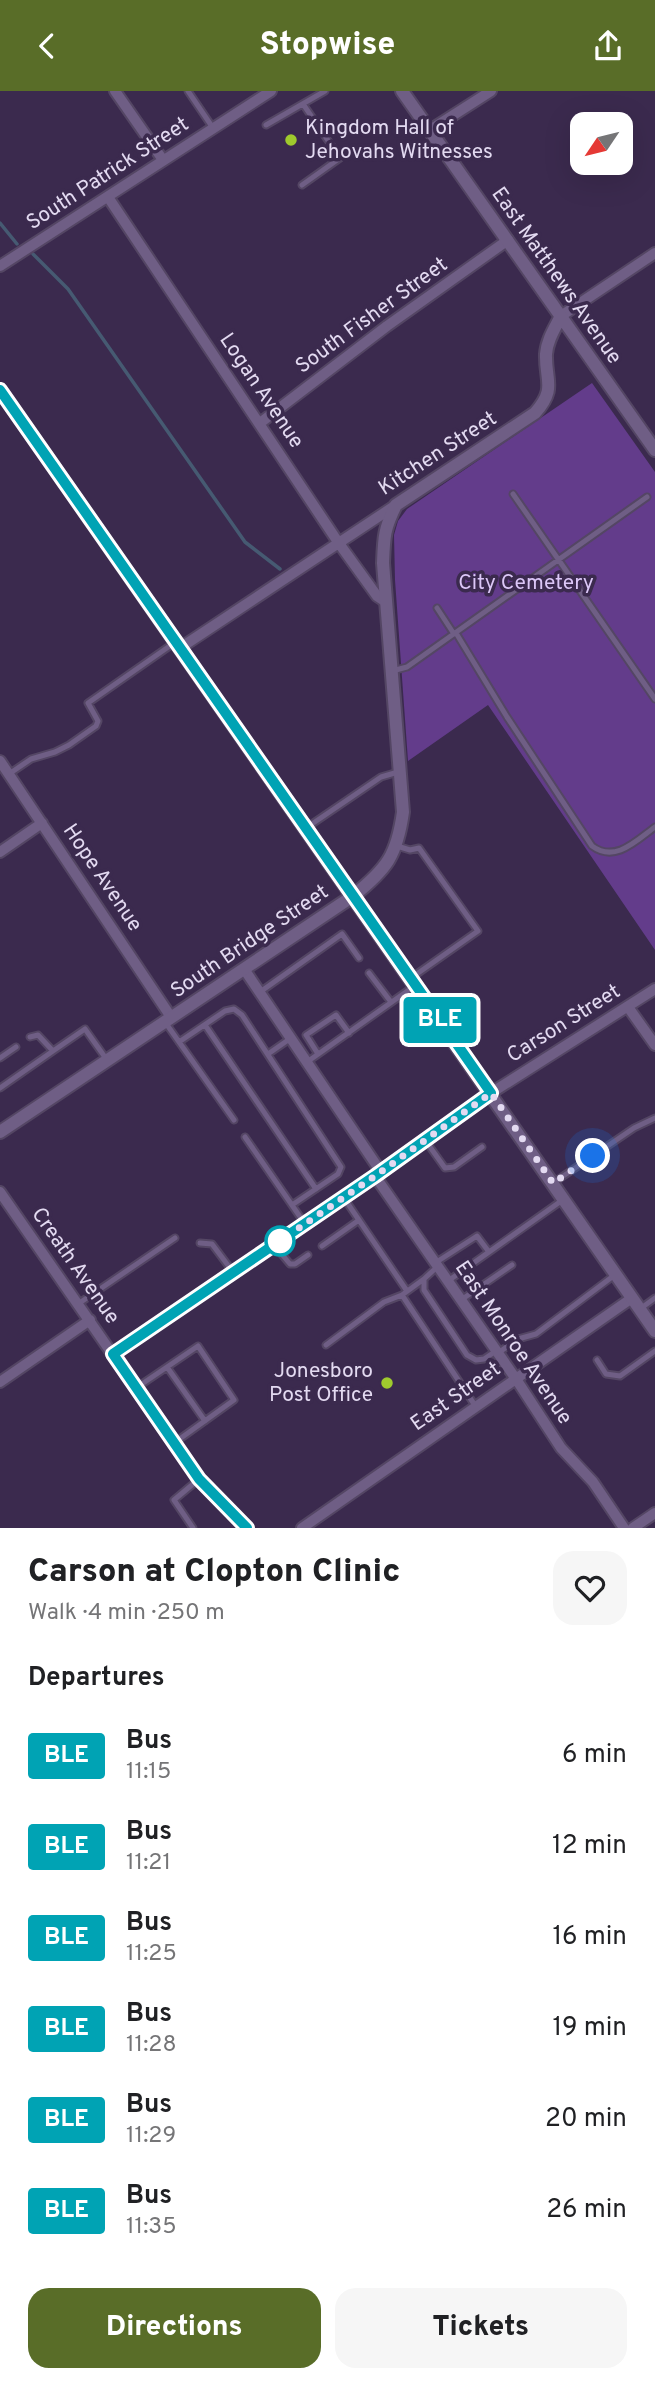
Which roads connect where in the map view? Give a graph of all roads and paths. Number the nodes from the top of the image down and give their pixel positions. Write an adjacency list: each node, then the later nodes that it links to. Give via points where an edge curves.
1 (115, 91): 11 (street)
2 (188, 91): 9 (lane)
3 (271, 91): 9 (street, South Patrick Street)
4 (326, 91): 7 (lane)
5 (402, 91): 10 (street, East Matthews Avenue)
6 (491, 91): 10 (street)
7 (303, 104): 8 (lane); 12 (lane, via 340,158)
8 (266, 125)
9 (213, 128): 11 (street, South Patrick Street)
10 (430, 130): 14 (street, East Matthews Avenue)
11 (163, 160): 13 (street, South Patrick Street)
12 (302, 185)
13 (108, 197): 16 (street, South Patrick Street); 19 (street, Logan Avenue)
14 (508, 240): 17 (street, East Matthews Avenue); 19 (street, South Fisher Street)
15 (655, 253): 17 (street)
16 (0, 266)
17 (561, 316): 20 (street, East Matthews Avenue); 23 (street, Kitchen Street, via 546,353 546,401 535,413)
18 (0, 390): 29 (street)
19 (260, 423): 24 (street, Logan Avenue)
20 (655, 450)
21 (513, 495): 25 (lane)
22 (647, 497): 25 (lane)
23 (396, 505): 24 (street, Kitchen Street); 26 (street, South Bridge Street, via 384,534)
24 (338, 542): 26 (street, Logan Avenue); 29 (street, Kitchen Street)
25 (559, 560): 28 (lane); 31 (lane)
26 (386, 602): 30 (street, South Bridge Street)
27 (437, 608): 28 (lane)
28 (455, 633): 30 (lane, via 407,667); 36 (lane, via 592,846 615,853)
29 (178, 645): 34 (lane, via 88,703 98,721 96,726 69,745); 37 (street)
30 (392, 671): 33 (street, South Bridge Street)
31 (655, 699)
32 (0, 761): 34 (street, Hope Avenue)
33 (400, 771): 37 (lane, via 381,777); 38 (street, South Bridge Street, via 403,812)
34 (9, 774): 35 (street, Hope Avenue)
35 (42, 823): 39 (street); 49 (street, Hope Avenue)
36 (655, 827)
37 (306, 828): 40 (street)
38 (397, 846): 40 (street, South Bridge Street, via 385,867); 44 (lane, via 419,848 478,931)
39 (0, 852)
40 (353, 896): 42 (street, South Bridge Street); 44 (street)
41 (359, 958): 46 (lane, via 342,934)
42 (244, 969): 46 (street, East Monroe Avenue); 49 (street, South Bridge Street)
43 (369, 973): 47 (lane)
44 (413, 981): 47 (lane); 64 (street)
45 (655, 989): 48 (street, Carson Street)
46 (260, 992): 53 (street, East Monroe Avenue)
47 (391, 1002): 51 (lane)
48 (628, 1007): 55 (street); 64 (street, Carson Street)
49 (168, 1020): 54 (lane); 61 (street, South Bridge Street)
50 (205, 1025): 54 (lane); 58 (lane, via 234,1009); 73 (lane)
51 (349, 1033): 59 (lane); 59 (lane, via 336,1015 306,1035)
52 (30, 1037): 57 (lane, via 38,1035)
53 (291, 1038): 58 (lane); 62 (street, East Monroe Avenue)
54 (179, 1042): 66 (lane)
55 (655, 1045)
56 (16, 1047): 60 (lane)
57 (53, 1051): 61 (lane, via 85,1029); 63 (lane)
58 (268, 1054): 73 (lane, via 341,1167)
59 (318, 1054): 62 (lane)
60 (0, 1058)
61 (107, 1060): 67 (street, South Bridge Street)
62 (307, 1062): 71 (street, East Monroe Avenue)
63 (0, 1088)
64 (491, 1093): 69 (street, Carson Street); 72 (street)
65 (655, 1118): 72 (lane)
66 (233, 1120)
67 (0, 1132)
68 (245, 1137): 77 (lane)
69 (425, 1140): 70 (lane, via 445,1168 454,1167); 71 (street, Carson Street)
70 (482, 1147)
71 (378, 1174): 75 (street, Carson Street); 86 (street, East Monroe Avenue)
72 (553, 1183): 76 (street)
73 (316, 1189): 77 (lane)
74 (0, 1192): 96 (street, Creath Avenue)
75 (343, 1198): 78 (lane); 79 (street, Carson Street)
76 (564, 1199): 84 (lane); 89 (street)
77 (292, 1205): 79 (lane)
78 (359, 1220): 83 (lane); 92 (lane)
79 (305, 1224): 82 (street, Carson Street)
80 (175, 1238): 96 (lane)
81 (200, 1243): 88 (lane, via 212,1244)
82 (274, 1245): 85 (lane, via 290,1264); 88 (street, Carson Street)
83 (322, 1246)
84 (489, 1252): 86 (lane, via 477,1236); 91 (lane)
85 (308, 1255)
86 (436, 1264): 90 (lane); 91 (street, East Monroe Avenue)
87 (512, 1265): 94 (lane)
88 (233, 1273): 102 (street, Carson Street)
89 (616, 1274): 95 (street); 100 (lane, via 536,1334)
90 (424, 1279): 92 (lane); 100 (lane, via 424,1290 467,1355 476,1360)
91 (448, 1281): 94 (street, East Monroe Avenue)
92 (405, 1293): 99 (lane, via 384,1302); 108 (lane)
93 (655, 1298): 95 (lane)
94 (461, 1300): 100 (street, East Monroe Avenue)
95 (636, 1303): 98 (street); 105 (street, East Street)
96 (78, 1304): 97 (street, Creath Avenue)
97 (90, 1320): 102 (street, Creath Avenue); 106 (street)
98 (655, 1331)
99 (326, 1345)
100 (497, 1352): 105 (street, East Monroe Avenue)
101 (655, 1352): 103 (lane, via 620,1375 606,1374)
102 (113, 1354): 107 (street, Creath Avenue)
103 (597, 1360)
104 (167, 1367): 107 (lane); 109 (lane); 109 (lane, via 198,1346 234,1400)
105 (516, 1379): 108 (street, East Street); 116 (street, East Monroe Avenue, via 561,1448 593,1482)
106 (0, 1383)
107 (136, 1388): 110 (street, Creath Avenue)
108 (476, 1407): 115 (street, East Street)
109 (205, 1421): 110 (lane)
110 (174, 1443): 111 (street, Creath Avenue)
111 (199, 1479): 113 (street, Creath Avenue); 114 (lane, via 174,1500)
112 (655, 1513): 117 (street)
113 (245, 1527)
114 (193, 1528)
115 (302, 1528)
116 (624, 1528)
117 (633, 1528)

